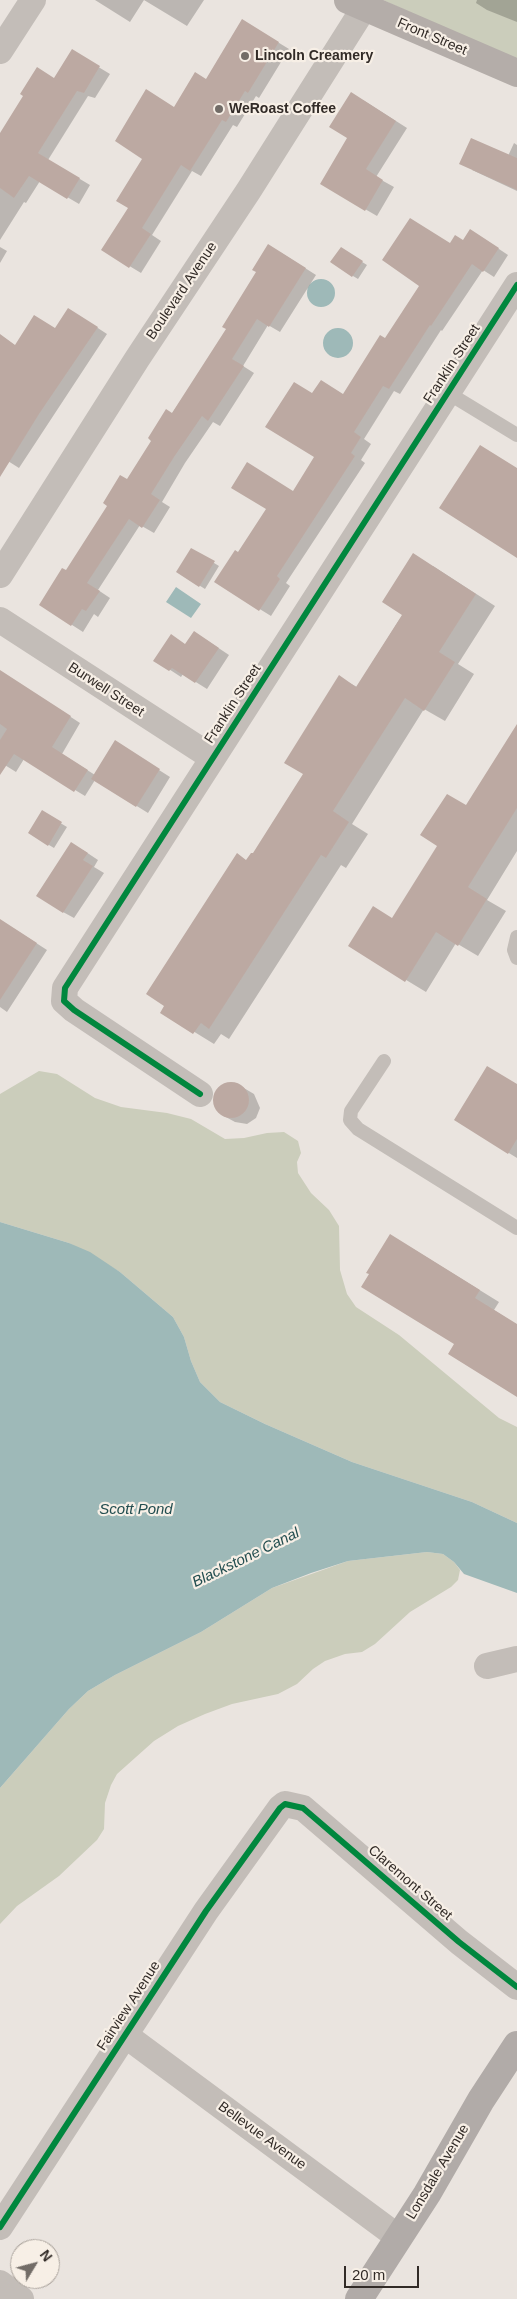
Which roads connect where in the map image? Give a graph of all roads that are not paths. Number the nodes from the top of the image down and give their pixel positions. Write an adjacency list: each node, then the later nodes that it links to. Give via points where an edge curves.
1 (33, 0): 3 (street)
2 (356, 4): 4 (main road, Front Street); 8 (street, Boulevard Avenue, via 244,198)
3 (0, 51)
4 (517, 73)
5 (517, 284): 6 (street, Franklin Street)
6 (448, 393): 7 (lane); 10 (street, Franklin Street)
7 (517, 435)
8 (0, 575)
9 (0, 620): 10 (street, Burwell Street)
10 (213, 758): 14 (street, Franklin Street, via 65,988 64,1000 74,1010)
11 (517, 937): 12 (lane, via 514,950)
12 (517, 958)
13 (384, 1061): 15 (lane, via 351,1111 350,1120 358,1129)
14 (200, 1094)
15 (517, 1228)
16 (517, 1659): 17 (street)
17 (487, 1666)
18 (285, 1804): 19 (street, Claremont Street, via 303,1808 459,1942); 20 (street, Fairview Avenue, via 206,1911)
19 (517, 1987)
20 (125, 2035): 22 (street, Fairview Avenue); 23 (street, Bellevue Avenue)
21 (517, 2045): 23 (main road, Lonsdale Avenue)
22 (0, 2227)
23 (398, 2237): 26 (main road, Lonsdale Avenue)
24 (0, 2283): 25 (street)
25 (22, 2299)
26 (359, 2299)

